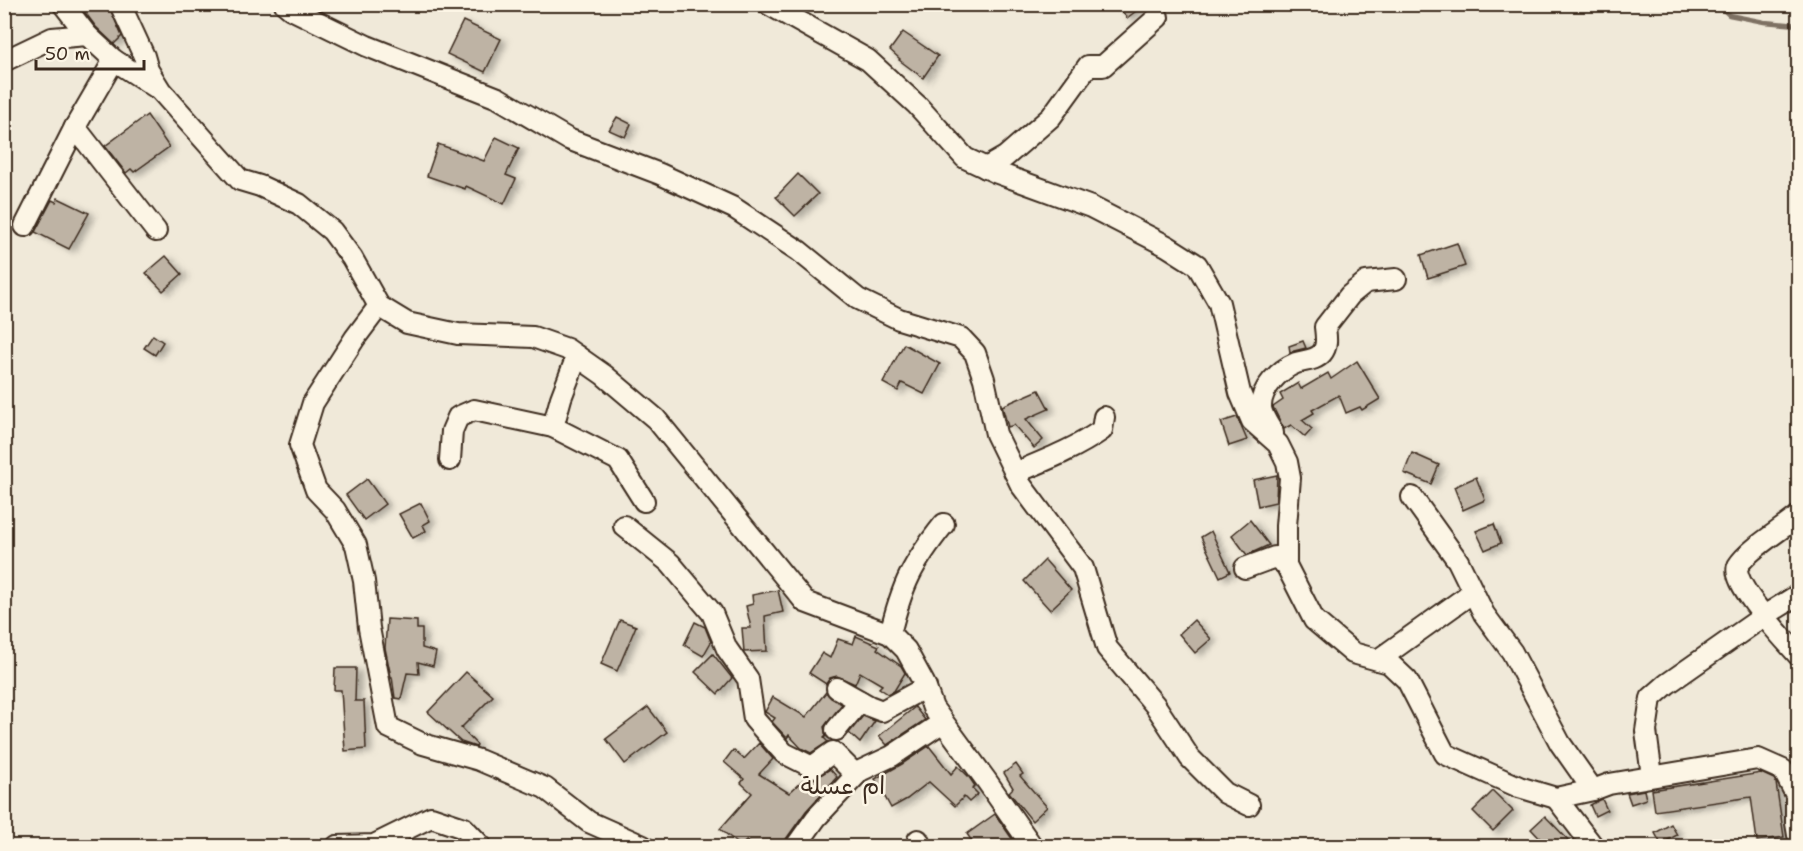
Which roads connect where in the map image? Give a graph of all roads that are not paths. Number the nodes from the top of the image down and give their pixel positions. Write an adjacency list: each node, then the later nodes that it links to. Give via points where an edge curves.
1 (63, 4): 6 (street)
2 (120, 4): 9 (street)
3 (285, 4): 21 (street, via 367,46 498,98 567,139 660,174 734,208 799,251 858,299 899,319 961,338 975,353 996,434)
4 (768, 4): 11 (street, via 868,60 917,105 965,158)
5 (1158, 17): 11 (street, via 1103,66 1088,66 1051,117 1005,157)
6 (87, 35): 7 (street); 8 (street, via 52,38)
7 (114, 60): 9 (street); 10 (street)
8 (4, 61)
9 (161, 91): 15 (street, via 240,180 298,204 332,231)
10 (75, 127): 12 (street); 13 (street)
11 (986, 168): 19 (street, via 1091,207 1197,265 1219,303 1240,393 1252,421)
12 (25, 226)
13 (156, 231)
14 (1396, 279): 19 (street, via 1366,282 1350,295 1325,327 1327,342 1323,353 1283,370 1272,382 1262,396 1261,411)
15 (379, 306): 16 (street, via 407,323 458,334 533,337); 48 (street, via 313,403 300,445 316,490 335,510 356,544 388,726 423,744 479,760 545,788 589,822)
16 (577, 356): 18 (street); 32 (street, via 656,419 805,602)
17 (1104, 417): 21 (street, via 1102,430 1090,439)
18 (553, 427): 20 (street, via 474,410 458,417 452,430); 23 (street, via 618,460)
19 (1278, 444): 27 (street, via 1290,478)
20 (450, 460)
21 (1015, 473): 44 (street, via 1083,568 1107,648 1155,705 1190,758 1224,793)
22 (1412, 497): 29 (street, via 1458,561)
23 (644, 501)
24 (1798, 516): 31 (street, via 1737,567 1737,577)
25 (944, 524): 32 (street, via 906,580)
26 (624, 526): 40 (street, via 670,563 712,613 728,649 748,678 754,719 784,753 812,767 833,752)
27 (1286, 566): 28 (street, via 1275,557); 34 (street, via 1314,620 1353,653)
28 (1245, 568)
29 (1473, 592): 34 (street); 42 (street, via 1512,652 1560,743)
30 (1798, 595): 31 (street)
31 (1764, 616): 33 (street); 41 (street, via 1666,684 1651,699 1646,731)
32 (890, 634): 35 (street, via 906,650)
33 (1798, 655)
34 (1378, 660): 43 (street, via 1389,663 1407,680 1445,754 1519,787)
35 (926, 687): 37 (street, via 882,711); 38 (street)
36 (837, 688): 37 (street)
37 (860, 701): 39 (street)
38 (943, 722): 40 (street); 50 (street)
39 (836, 729)
40 (856, 775): 49 (street)
41 (1652, 776): 42 (street); 45 (street, via 1758,759 1783,770 1796,795)
42 (1593, 790): 43 (street)
43 (1556, 798): 51 (street)
44 (1249, 805)
45 (1798, 835)
46 (337, 846): 47 (street, via 374,845 431,817 464,828)
47 (481, 846)
48 (643, 846)
49 (796, 846)
50 (1032, 846)
51 (1593, 846)

